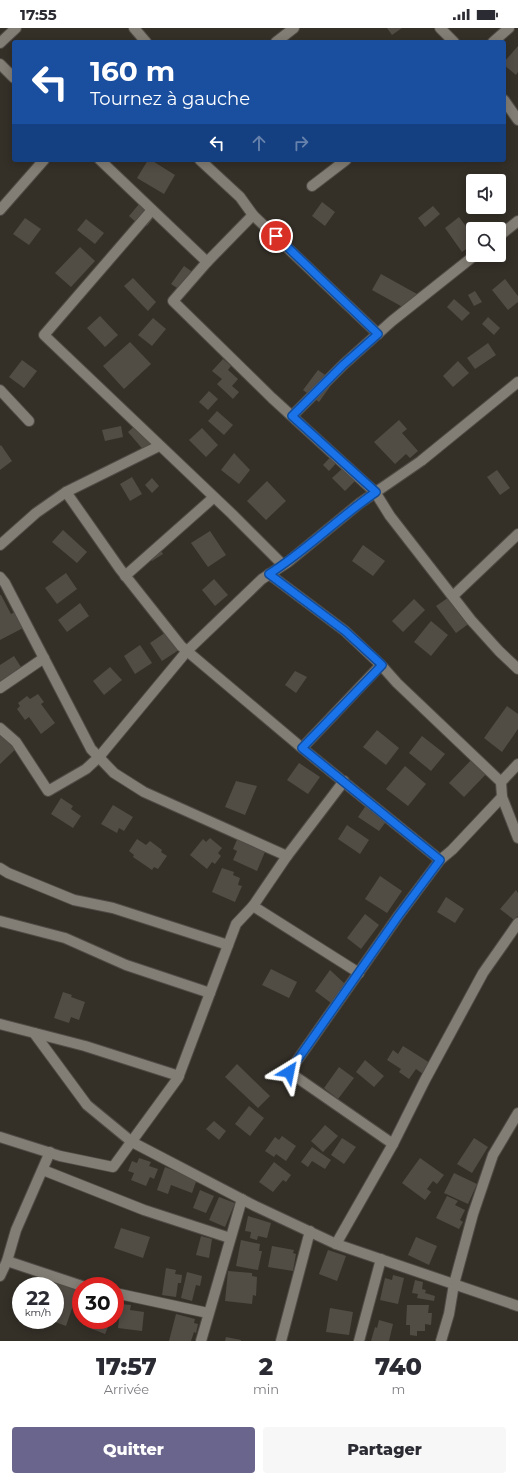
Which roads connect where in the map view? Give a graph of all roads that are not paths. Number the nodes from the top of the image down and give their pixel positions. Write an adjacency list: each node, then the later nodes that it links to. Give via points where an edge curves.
1 (16, 28): 10 (street)
2 (134, 28): 6 (street)
3 (294, 28): 7 (street)
4 (440, 28): 8 (street)
5 (509, 28): 9 (street)
6 (144, 40)
7 (279, 40)
8 (452, 40)
9 (495, 40)
10 (0, 43)
11 (0, 64): 12 (street)
12 (12, 76)
13 (506, 103): 14 (street)
14 (518, 120)
15 (42, 162): 20 (street)
16 (102, 162): 21 (street)
17 (202, 162): 22 (street, via 240,197)
18 (343, 162): 19 (street)
19 (312, 186)
20 (0, 210)
21 (152, 210): 25 (street); 32 (street, via 44,335)
22 (253, 215): 25 (street); 27 (street)
23 (518, 221): 24 (street)
24 (506, 230)
25 (207, 262): 30 (street, via 173,301)
26 (466, 262): 27 (street)
27 (378, 334): 30 (street)
28 (518, 382): 34 (street, via 421,461)
29 (1, 392): 31 (street)
30 (292, 416): 34 (street)
31 (29, 421)
32 (159, 446): 33 (street); 35 (street)
33 (66, 492): 37 (street); 40 (street)
34 (376, 492): 38 (street); 42 (street, via 390,516)
35 (213, 498): 38 (street); 40 (street)
36 (518, 534): 42 (street)
37 (0, 545)
38 (283, 565): 39 (street)
39 (269, 574): 43 (street); 45 (street, via 345,631)
40 (126, 576): 43 (street)
41 (0, 577): 44 (street)
42 (453, 596): 46 (street)
43 (187, 651): 49 (street); 50 (street)
44 (44, 658): 47 (street); 50 (street, via 91,749)
45 (382, 665): 49 (street); 53 (street, via 396,683)
46 (518, 670)
47 (0, 688)
48 (0, 728): 50 (street, via 16,742 48,792 86,769)
49 (302, 748): 52 (street)
50 (99, 757): 56 (street, via 114,773 144,792)
51 (518, 764): 53 (street)
52 (344, 781): 56 (street); 57 (street)
53 (501, 782): 54 (street)
54 (502, 797): 55 (street); 57 (street)
55 (518, 838)
56 (287, 856): 59 (street)
57 (440, 860): 63 (street)
58 (0, 868): 62 (street, via 74,900 113,908)
59 (253, 906): 62 (street, via 236,924); 63 (street)
60 (0, 921): 64 (street, via 65,938 126,965)
61 (518, 923): 71 (street, via 483,973)
62 (228, 945): 64 (street)
63 (360, 973): 71 (street, via 289,1072)
64 (210, 993): 67 (street)
65 (0, 1024): 66 (street)
66 (34, 1033): 67 (street, via 85,1046); 70 (street, via 87,1105)
67 (179, 1076): 70 (street)
68 (518, 1113): 82 (street, via 493,1155 473,1214)
69 (0, 1137): 72 (street)
70 (132, 1142): 72 (street, via 114,1167); 74 (street)
71 (393, 1144): 77 (street)
72 (50, 1152): 73 (street)
73 (43, 1170): 76 (street, via 144,1210); 79 (street, via 16,1230)
74 (242, 1199): 75 (street); 76 (street)
75 (310, 1231): 77 (street); 87 (street)
76 (230, 1238): 85 (street)
77 (336, 1244): 78 (street)
78 (381, 1259): 82 (street); 88 (street)
79 (7, 1261): 80 (street); 81 (street)
80 (0, 1276)
81 (72, 1283)
82 (454, 1284): 84 (street); 89 (street, via 449,1314)
83 (124, 1295): 85 (street)
84 (518, 1306)
85 (208, 1313): 86 (street)
86 (201, 1341)
87 (281, 1341)
88 (359, 1341)
89 (440, 1341)

